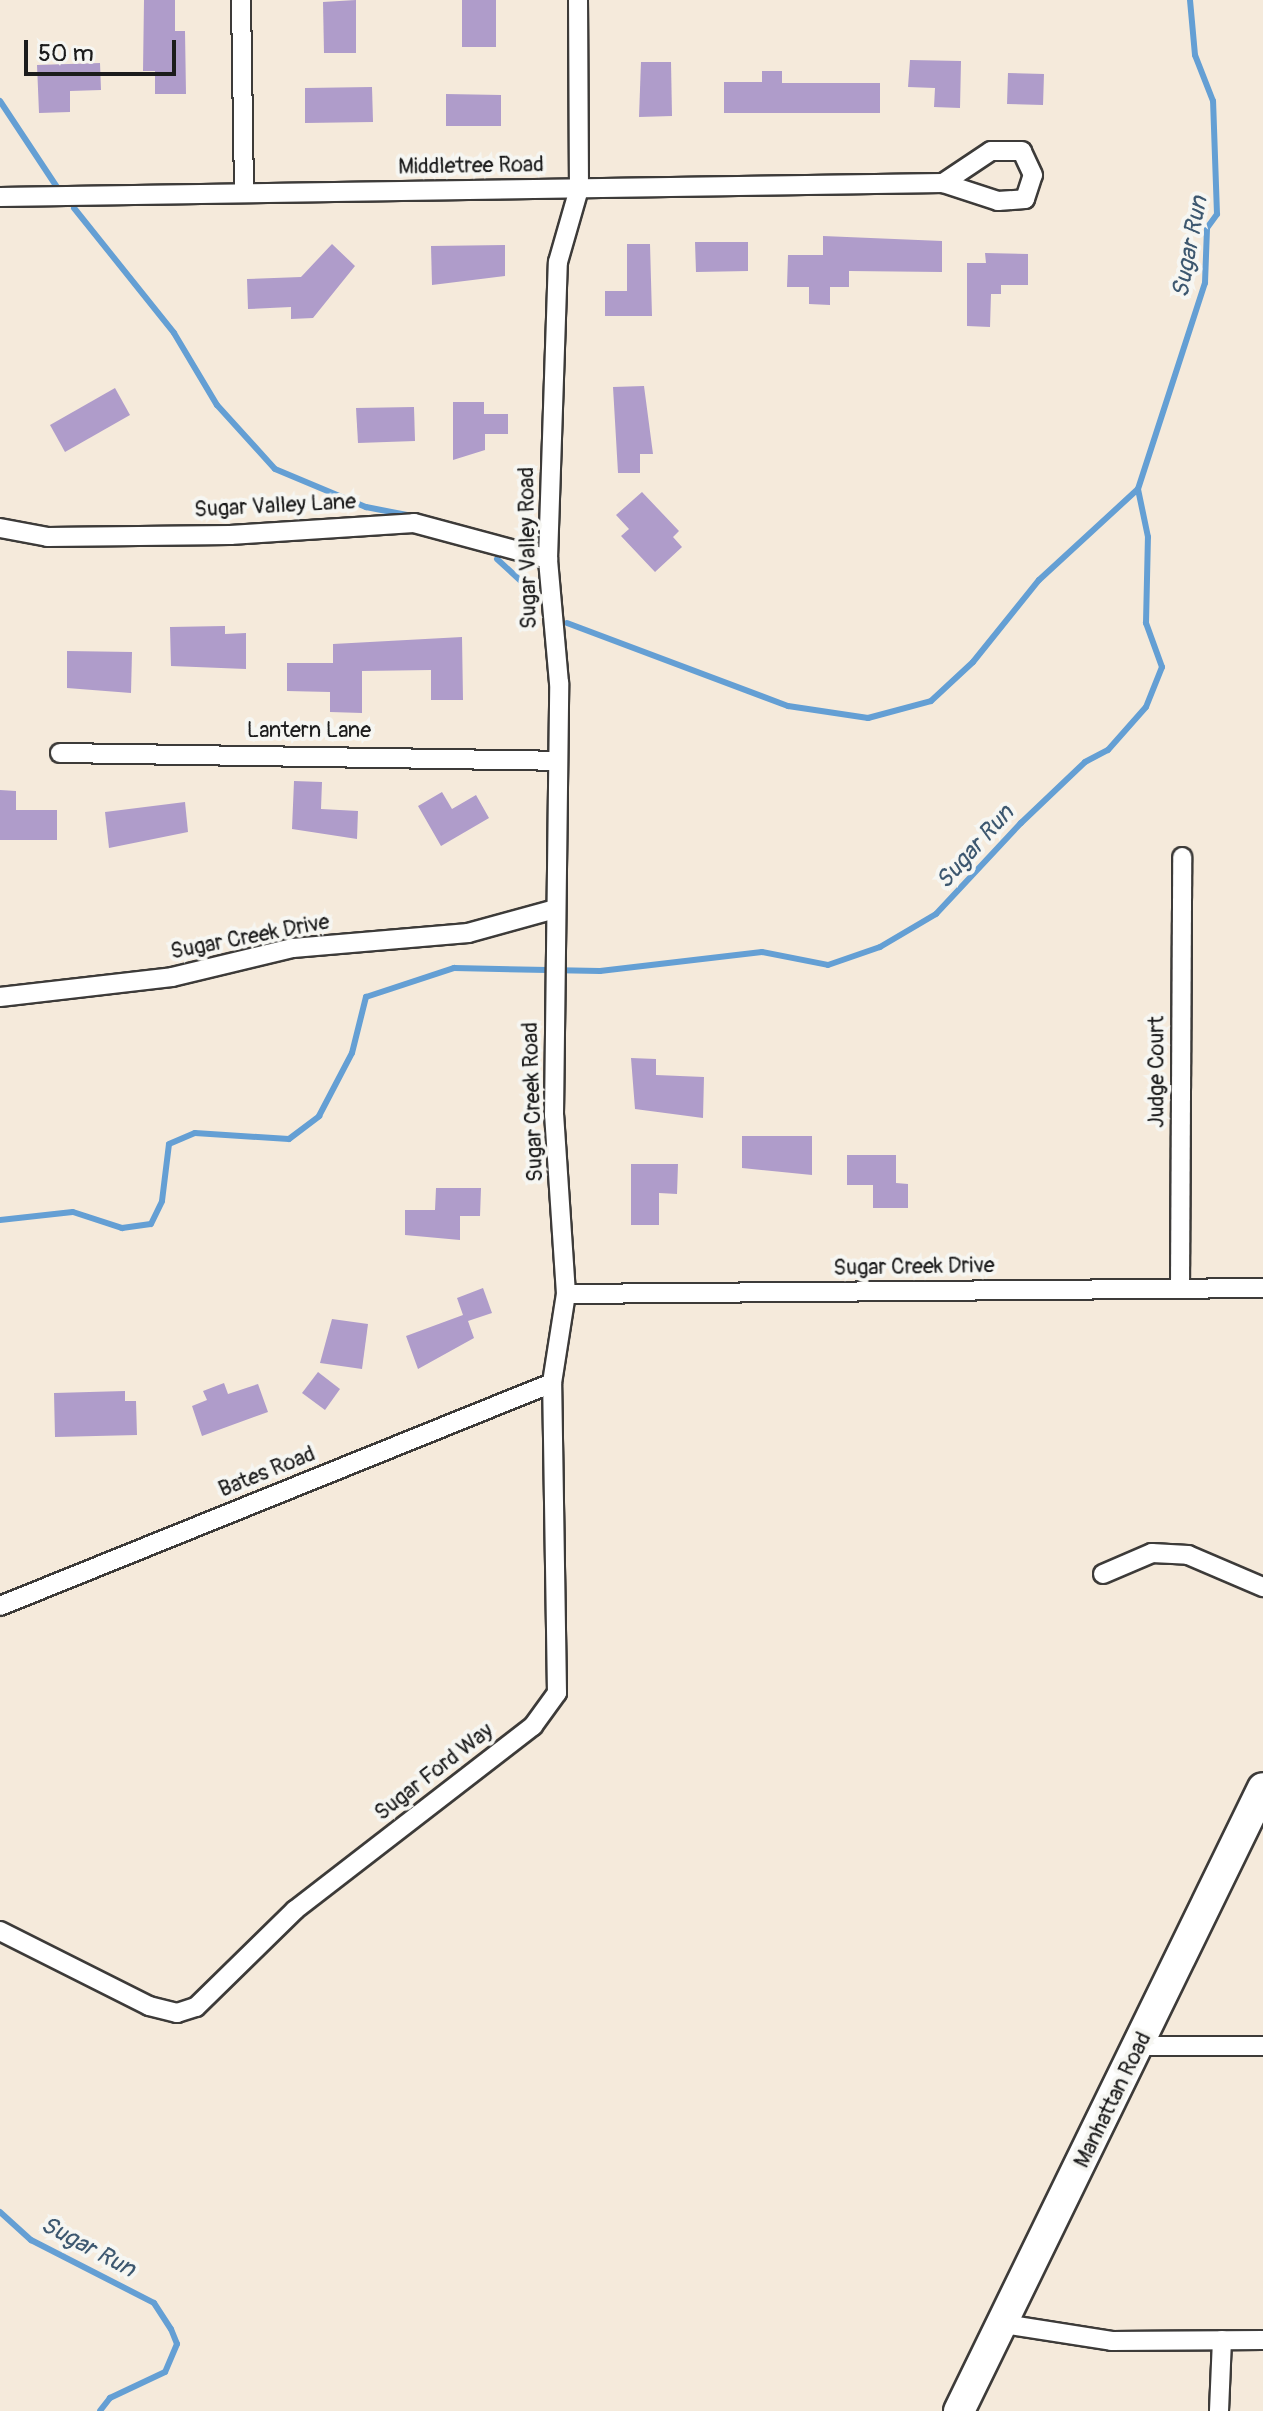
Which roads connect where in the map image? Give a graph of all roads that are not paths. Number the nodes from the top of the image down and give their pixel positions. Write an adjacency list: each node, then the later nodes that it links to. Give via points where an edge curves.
1 (241, 0): 5 (street)
2 (578, 0): 4 (street, Sugar Valley Road)
3 (943, 183): 4 (street, Middletree Road)
4 (579, 189): 5 (street, Middletree Road); 8 (street, Sugar Valley Road, via 558,262)
5 (244, 192): 6 (street, Middletree Road)
6 (0, 197)
7 (0, 528): 8 (street, Sugar Valley Lane, via 48,537 230,535 414,523)
8 (548, 559): 10 (street, Sugar Valley Road)
9 (60, 753): 10 (street, Lantern Lane)
10 (558, 761): 12 (street, Sugar Valley Road)
11 (1182, 857): 14 (street, Judge Court)
12 (555, 909): 13 (street, Sugar Creek Drive, via 468,933 293,948 172,977); 16 (street, Sugar Creek Road)
13 (0, 997)
14 (1180, 1287): 15 (street, Sugar Creek Drive); 16 (street, Sugar Creek Drive)
15 (1263, 1288)
16 (566, 1294): 17 (street, Sugar Ford Way)
17 (552, 1383): 20 (street, Bates Road); 22 (street, Sugar Ford Way, via 560,1650 557,1693 533,1726 295,1910 196,2007 177,2013 149,2006)
18 (1103, 1574): 19 (street, via 1152,1553 1188,1555)
19 (1263, 1587)
20 (0, 1606)
21 (1263, 1788): 23 (main road, Manhattan Road)
22 (0, 1931)
23 (1141, 2046): 24 (street); 25 (main road, Manhattan Road)
24 (1263, 2046)
25 (1004, 2324): 26 (street, via 1112,2341); 28 (main road, Manhattan Road)
26 (1222, 2340): 27 (street); 29 (street)
27 (1263, 2340)
28 (959, 2411)
29 (1219, 2411)

